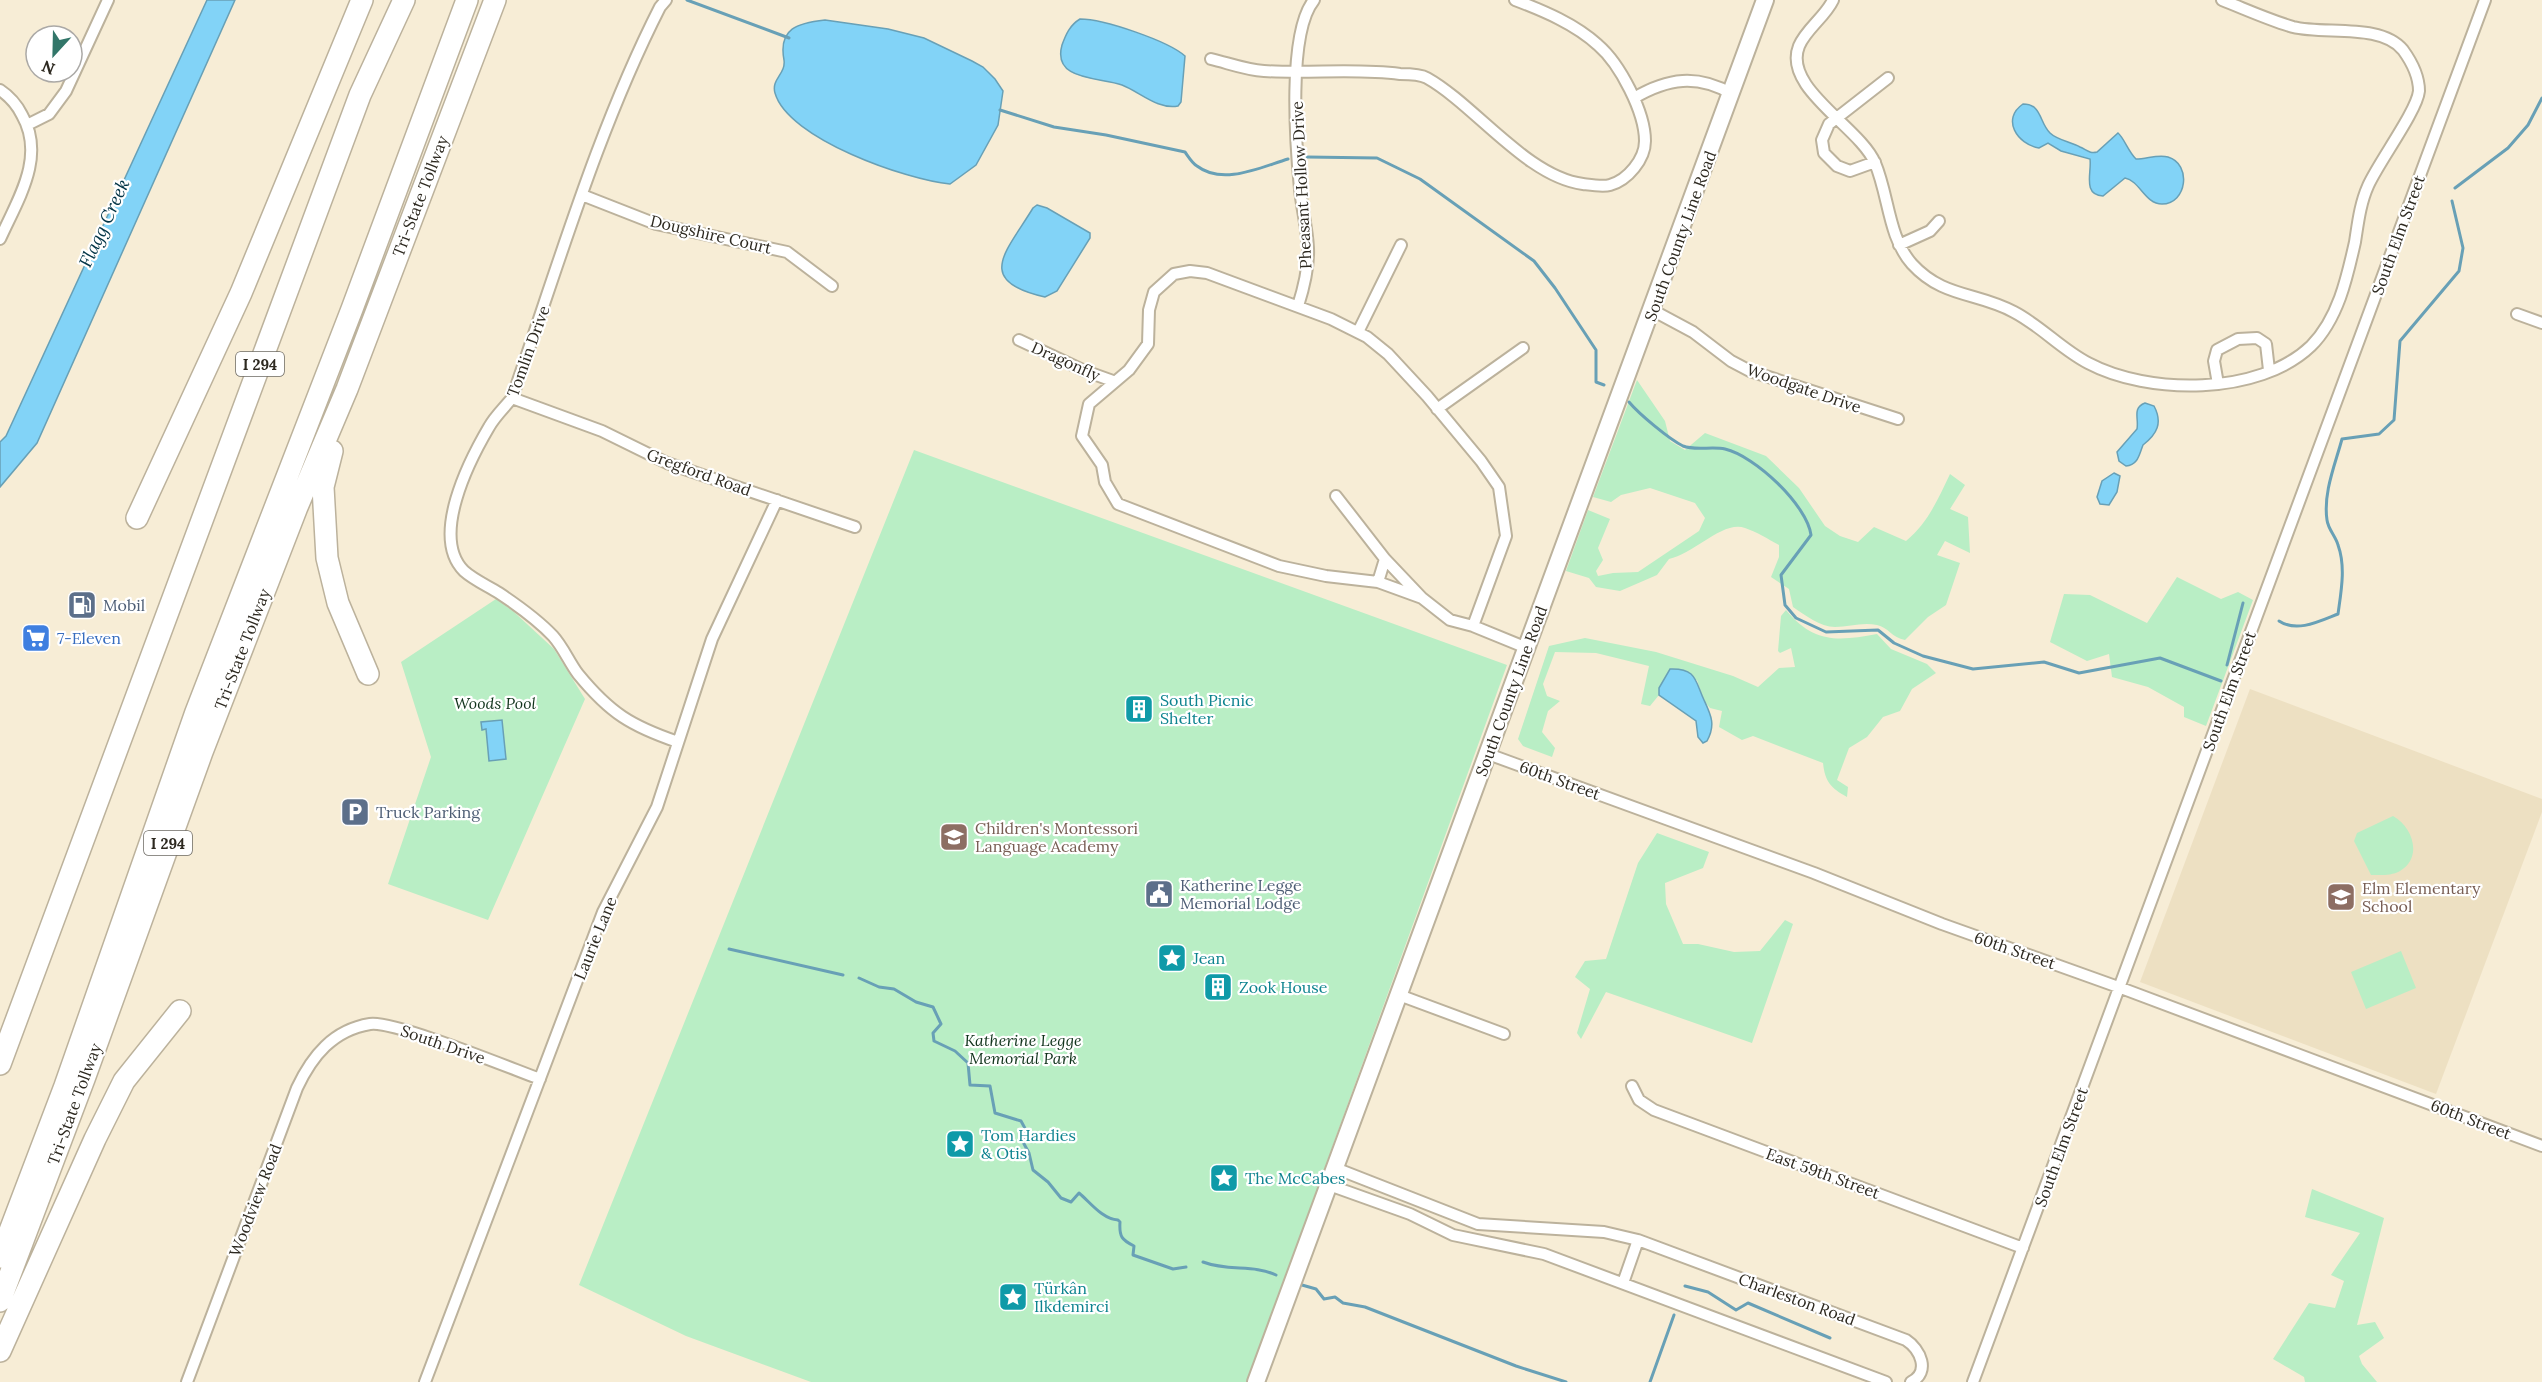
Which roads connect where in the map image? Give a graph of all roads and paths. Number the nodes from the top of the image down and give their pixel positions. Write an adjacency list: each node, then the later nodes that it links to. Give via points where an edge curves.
1 (108, 0): 23 (street, via 66,91 49,114)
2 (362, 0): 47 (highway, via 242,293)
3 (390, 0): 20 (highway)
4 (404, 0): 20 (highway, I 294)
5 (467, 0): 70 (highway, Tri-State Tollway / I 294, via 196,712 65,1086)
6 (495, 0): 41 (highway, Tri-State Tollway / I 294)
7 (666, 0): 25 (street, Tomlin Drive, via 632,62)
8 (1314, 0): 16 (street, Pheasant Hollow Drive, via 1305,19)
9 (1515, 0): 21 (street, via 1569,24 1599,45 1619,68)
10 (1765, 0): 19 (main road, South County Line Road)
11 (1833, 0): 22 (street, via 1803,39 1796,65 1802,80)
12 (2222, 0): 14 (street)
13 (2485, 0): 57 (street, South Elm Street)
14 (2245, 4): 38 (street, via 2292,26 2389,39 2401,47 2418,78 2419,94 2364,195 2336,310 2313,344 2289,362)
15 (1211, 59): 16 (street, via 1261,71)
16 (1296, 72): 21 (street, via 1366,70 1424,76 1459,100 1520,153 1550,173 1581,184 1610,185 1626,176 1643,156 1645,140); 31 (street, Pheasant Hollow Drive, via 1300,188 1308,249 1306,281)
17 (1888, 78): 22 (street)
18 (0, 90): 23 (street, via 18,107)
19 (1732, 94): 21 (street, via 1708,82 1686,80); 32 (main road, South County Line Road)
20 (360, 95): 62 (highway, I 294)
21 (1634, 98)
22 (1839, 118): 24 (street); 24 (street, via 1829,124 1822,140 1824,153 1837,166 1850,171)
23 (27, 125): 27 (street, via 32,146 28,175)
24 (1875, 162): 29 (street)
25 (582, 195): 30 (street, Dougshire Court, via 656,224 787,252); 42 (street, Tomlin Drive)
26 (1939, 221): 29 (street, via 1930,231)
27 (0, 238)
28 (1401, 245): 35 (street)
29 (1899, 245): 40 (street, via 1912,264 1935,284 2013,311 2089,364 2124,379 2175,386)
30 (832, 286)
31 (1298, 306): 35 (street); 39 (street, via 1207,273 1174,274 1154,292 1148,344 1129,370)
32 (1652, 310): 44 (street, Woodgate Drive, via 1750,371); 53 (main road, South County Line Road)
33 (2517, 314): 34 (street)
34 (2542, 323)
35 (1358, 332): 43 (street, via 1388,354)
36 (1019, 340): 39 (street, Dragonfly)
37 (1523, 348): 43 (street)
38 (2269, 370): 40 (street); 40 (street, via 2266,344 2258,338 2238,339 2217,350 2214,361)
39 (1113, 381): 50 (street, via 1089,404 1082,436 1102,465 1105,482 1118,504 1279,566)
40 (2218, 384)
41 (347, 389): 54 (highway, via 323,487 327,558 338,603); 72 (highway, Tri-State Tollway / I 294, via 206,742)
42 (512, 398): 46 (street, Gregford Road, via 602,431 667,463); 55 (street, Tomlin Drive, via 490,425 456,500 451,548 464,571 554,636 578,674 605,705 643,730)
43 (1437, 409): 52 (street, via 1499,488 1503,509 1506,536)
44 (1898, 419)
45 (1336, 496): 49 (street)
46 (777, 500): 48 (street, Gregford Road); 55 (street, Laurie Lane, via 712,639)
47 (136, 518)
48 (855, 527)
49 (1385, 559): 50 (street); 51 (street)
50 (1378, 582): 51 (street)
51 (1422, 598): 52 (street, via 1450,620)
52 (1473, 626): 53 (street)
53 (1527, 648): 56 (main road, South County Line Road)
54 (368, 674)
55 (678, 742): 63 (street, Laurie Lane, via 657,807 603,912)
56 (1488, 754): 57 (street, 60th Street); 58 (main road, South County Line Road)
57 (2121, 988): 65 (street, 60th Street); 69 (street, South Elm Street)
58 (1399, 995): 61 (street); 66 (main road, South County Line Road)
59 (180, 1011): 73 (highway, via 124,1081)
60 (344, 1031): 63 (street, South Drive, via 372,1023 390,1026); 74 (street, Woodview Road, via 315,1055 297,1088)
61 (1504, 1034)
62 (0, 1064)
63 (540, 1078): 75 (street, Laurie Lane)
64 (1632, 1086): 69 (street, East 59th Street, via 1639,1100 1654,1110)
65 (2542, 1145)
66 (1335, 1168): 67 (main road, South County Line Road); 68 (street, Charleston Road, via 1478,1224 1604,1232)
67 (1329, 1185): 71 (street, via 1410,1214 1453,1235 1544,1254); 76 (main road, South County Line Road)
68 (1638, 1240): 71 (street); 78 (street, Charleston Road, via 1906,1340 1916,1346 1922,1363 1921,1372)
69 (2023, 1248): 79 (street, South Elm Street)
70 (0, 1257)
71 (1623, 1283): 77 (street)
72 (0, 1301)
73 (0, 1351)
74 (187, 1382)
75 (425, 1382)
76 (1256, 1382)
77 (1886, 1382)
78 (1911, 1382)
79 (1973, 1382)

